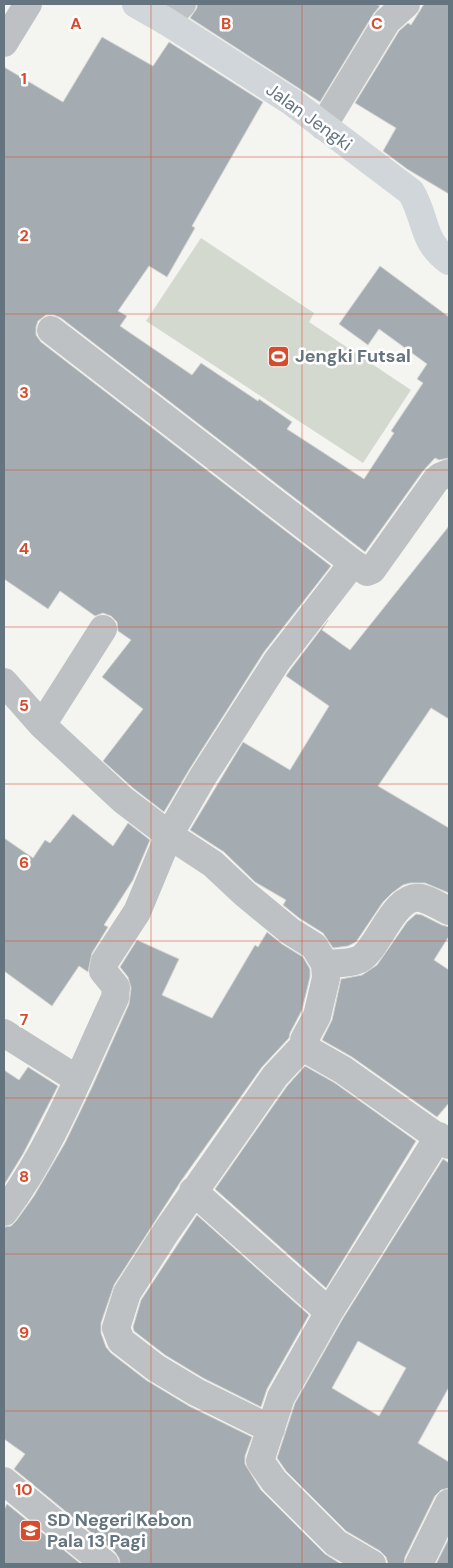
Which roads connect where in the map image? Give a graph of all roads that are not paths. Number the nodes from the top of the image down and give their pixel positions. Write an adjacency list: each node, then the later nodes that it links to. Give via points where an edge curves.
1 (28, 4): 5 (street)
2 (136, 4): 4 (street, Jalan Jengki)
3 (406, 4): 6 (street, via 387,22)
4 (174, 13): 6 (street, Jalan Jengki)
5 (4, 43)
6 (323, 126): 7 (street, Jalan Jengki, via 411,192 429,238 436,250)
7 (449, 261)
8 (51, 330): 10 (street)
9 (449, 473): 10 (street, via 436,480 372,570 367,572)
10 (353, 563): 14 (street, via 277,661)
11 (103, 629): 13 (street)
12 (4, 682): 13 (street)
13 (42, 725): 14 (street, via 123,800)
14 (169, 835): 16 (street, via 213,864 290,931 314,946); 19 (street, via 137,912 105,960 103,971 117,992)
15 (449, 911): 16 (street, via 421,898 410,899 401,906 362,958 354,962)
16 (325, 964): 18 (street, via 326,978 317,1016)
17 (4, 1033): 19 (street)
18 (305, 1044): 20 (street, via 313,1053); 21 (street, via 275,1076)
19 (77, 1079): 22 (street, via 31,1172)
20 (444, 1140): 23 (street)
21 (193, 1191): 23 (street); 24 (street, via 128,1293 116,1328 121,1342 156,1368)
22 (4, 1212)
23 (329, 1312): 24 (street, via 281,1397)
24 (271, 1429): 28 (street, via 260,1461 274,1481 336,1544)
25 (4, 1482): 27 (street)
26 (449, 1503): 29 (street)
27 (105, 1564)
28 (372, 1564)
29 (419, 1564)

